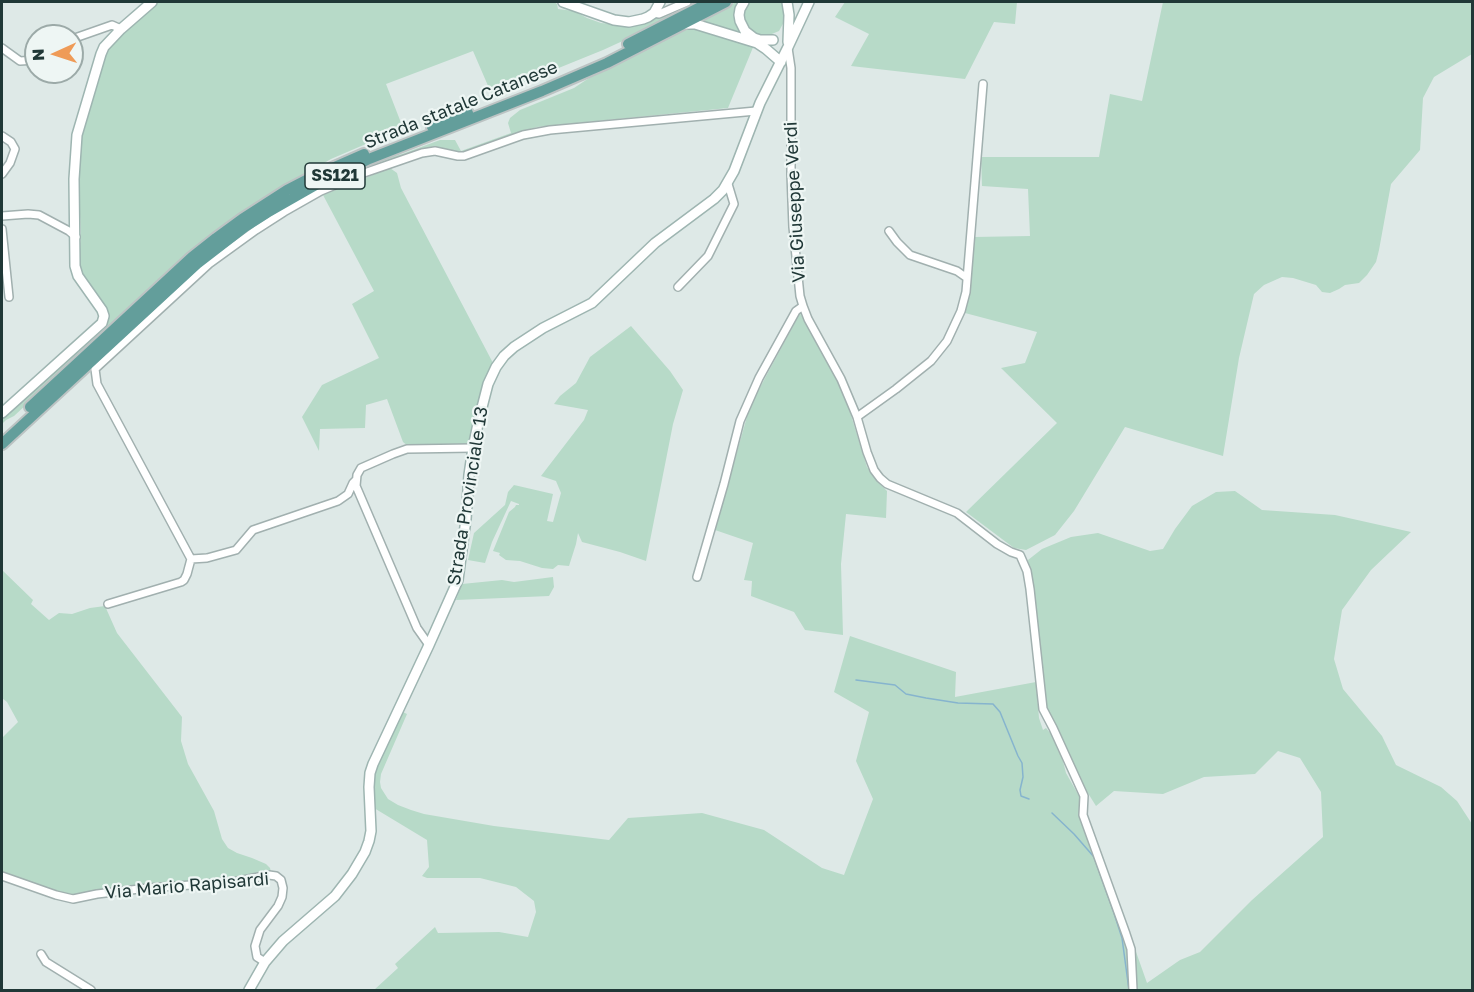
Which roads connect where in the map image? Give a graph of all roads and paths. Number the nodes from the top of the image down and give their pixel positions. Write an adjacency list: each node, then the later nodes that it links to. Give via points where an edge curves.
1 (152, 2): 13 (main road)
2 (566, 2): 10 (main road, via 614,20 637,21)
3 (660, 2): 10 (main road)
4 (687, 2): 10 (street)
5 (710, 2): 38 (main road, Strada statale Catanese / SS121, via 576,70 371,151 287,190 192,257)
6 (726, 2): 11 (main road, Strada statale Catanese / SS121)
7 (744, 2): 15 (main road, via 739,15 745,31 760,40)
8 (787, 2): 12 (main road)
9 (809, 2): 17 (main road, Strada Provinciale 13)
10 (654, 13)
11 (683, 24): 16 (main road); 37 (main road, Strada statale Catanese / SS121, via 579,76 369,159 267,213 197,264)
12 (789, 27): 15 (main road); 17 (main road)
13 (121, 29): 14 (street, via 112,25); 30 (main road, via 101,54 77,135)
14 (84, 35)
15 (773, 40): 16 (main road)
16 (758, 43): 20 (main road)
17 (788, 47): 20 (main road, Strada Provinciale 13); 21 (street, Via Giuseppe Verdi)
18 (2, 48): 19 (street)
19 (24, 61)
20 (781, 62): 21 (street); 23 (main road, Strada Provinciale 13)
21 (791, 68): 34 (street, Via Giuseppe Verdi, via 793,227)
22 (983, 84): 31 (street)
23 (756, 111): 26 (main road, Strada Provinciale 13); 43 (street, via 550,129 464,156 422,153 321,191 256,230 210,264 95,369 97,384)
24 (2, 136): 25 (street, via 15,149)
25 (2, 174)
26 (728, 184): 32 (street, via 734,204 708,256); 41 (main road, Strada Provinciale 13, via 714,199 667,232 592,303 543,328 504,356 488,384)
27 (2, 216): 30 (street, via 39,215)
28 (2, 229): 33 (street)
29 (888, 231): 31 (street, via 910,255)
30 (76, 237): 35 (main road, via 75,267 102,310 102,323)
31 (967, 278): 36 (street, via 961,311 938,353)
32 (678, 287)
33 (9, 297)
34 (803, 306): 36 (street, Via Giuseppe Verdi); 44 (street, via 796,311 759,378 740,421)
35 (2, 413)
36 (857, 417): 52 (street, Via Giuseppe Verdi, via 874,470 887,484 957,513 997,544 1020,555 1030,589 1043,710 1084,796 1083,815 1131,949)
37 (22, 424): 39 (main road, Strada statale Catanese / SS121); 40 (main road)
38 (2, 434)
39 (2, 444)
40 (2, 448)
41 (473, 448): 42 (street, via 407,449 361,468); 46 (main road, Strada Provinciale 13, via 458,580)
42 (356, 480): 43 (street, via 348,494 338,501 253,530 236,550); 46 (street, via 417,628)
43 (190, 559): 45 (street, via 181,582)
44 (697, 577)
45 (108, 604)
46 (429, 645): 49 (main road, Strada Provinciale 13, via 370,773 371,831 365,852 335,896)
47 (2, 876): 49 (street, Via Mario Rapisardi, via 73,899 276,876 283,888 282,897 260,930 255,946 257,957)
48 (41, 954): 50 (street, via 46,962)
49 (265, 962): 51 (main road, Strada Provinciale 13)
50 (92, 990)
51 (249, 990)
52 (1133, 990)

